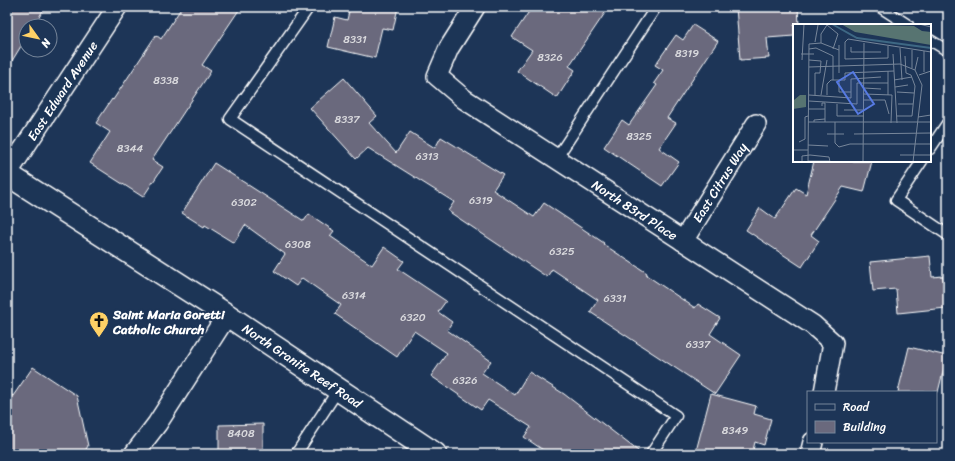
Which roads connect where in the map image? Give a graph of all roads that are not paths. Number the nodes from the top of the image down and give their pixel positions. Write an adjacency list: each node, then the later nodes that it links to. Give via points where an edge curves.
1 (117, 7): 14 (street, East Edward Avenue)
2 (309, 7): 24 (lane, via 230,119 676,416)
3 (475, 7): 12 (street, North 83rd Place, via 449,48 437,76 464,99)
4 (656, 7): 12 (lane)
5 (880, 7): 6 (lane)
6 (906, 24)
7 (931, 41): 8 (lane)
8 (948, 51)
9 (948, 122): 11 (lane)
10 (756, 124): 16 (street, East Citrus Way)
11 (931, 148)
12 (556, 159): 16 (street, North 83rd Place)
13 (921, 162): 15 (lane, via 896,200)
14 (7, 174): 17 (street, North Granite Reef Road)
15 (948, 235)
16 (683, 241): 19 (street, North 83rd Place, via 813,325 834,343)
17 (227, 315): 18 (street, North Granite Reef Road); 21 (street, via 157,424)
18 (338, 390): 22 (lane); 23 (street, North Granite Reef Road)
19 (824, 391)
20 (812, 443): 25 (street)
21 (134, 454)
22 (296, 454)
23 (436, 454)
24 (651, 454)
25 (810, 454)

